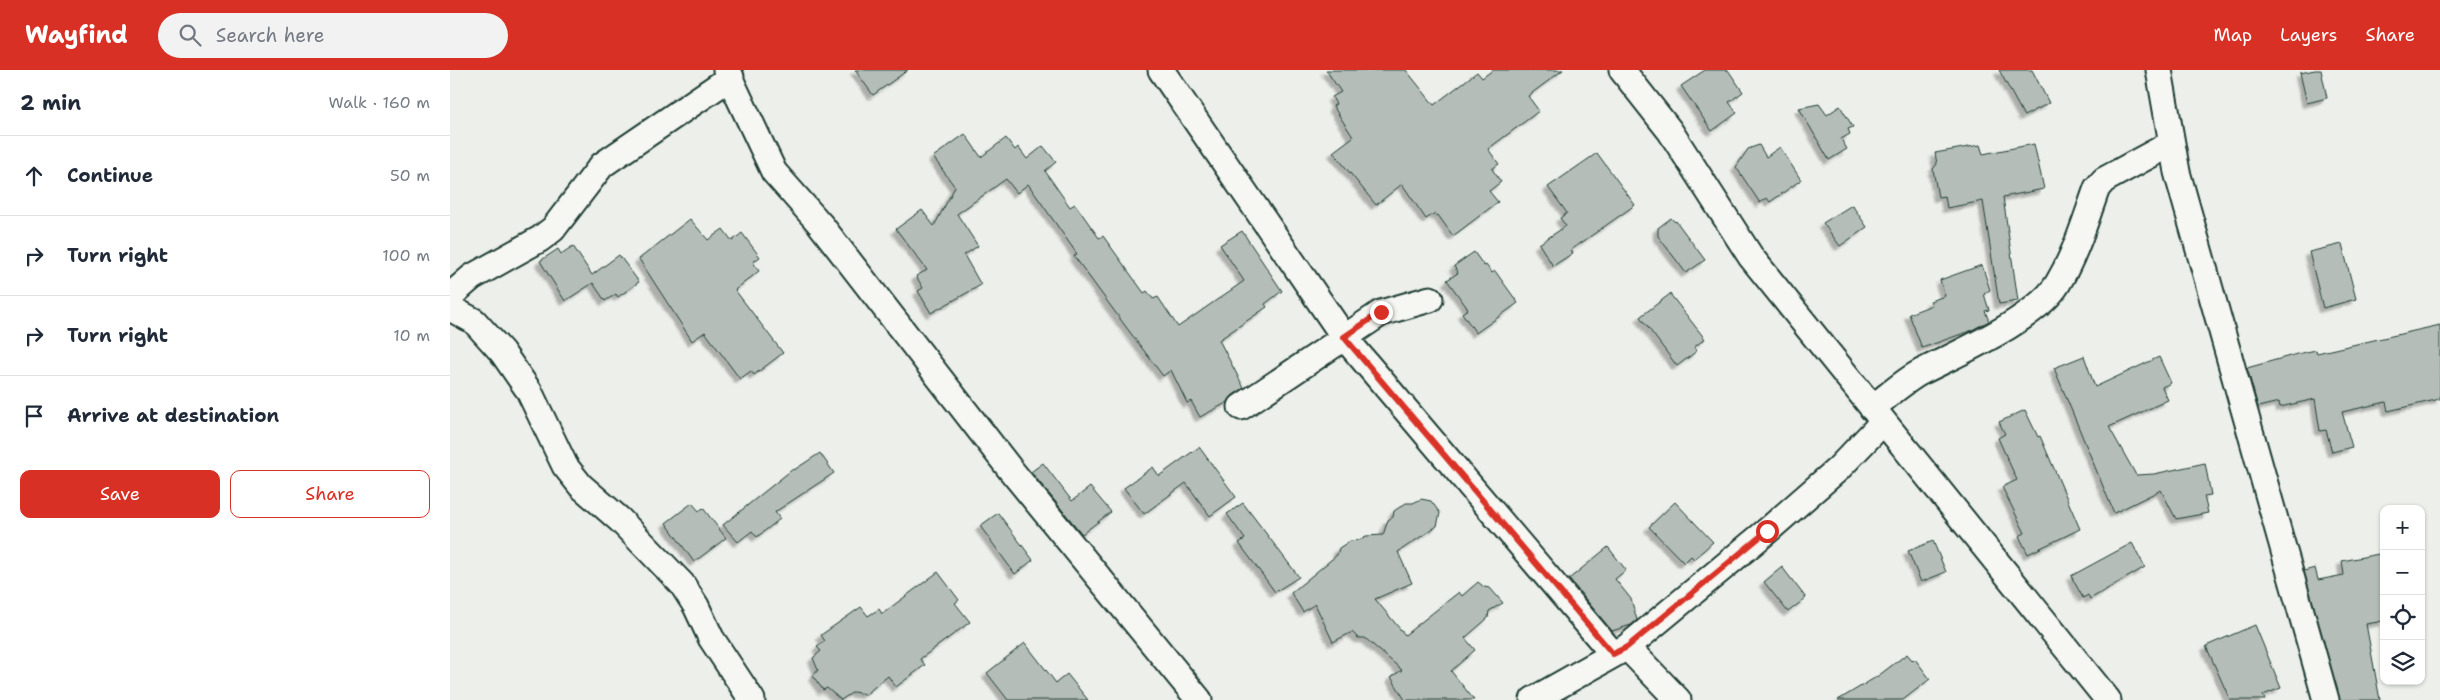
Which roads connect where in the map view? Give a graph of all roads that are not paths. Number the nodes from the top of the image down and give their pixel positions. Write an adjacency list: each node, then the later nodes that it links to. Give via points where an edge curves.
1 (1161, 70): 9 (street)
2 (1622, 70): 11 (street, via 1670,131 1751,257)
3 (2159, 70): 5 (street)
4 (729, 74): 6 (street, via 602,165 553,229 472,277); 14 (street, via 774,172 820,224 1010,470)
5 (2172, 143): 11 (street, via 2104,180 2097,188 2076,250 2058,284 2024,316 1956,356 1920,372); 18 (street, via 2179,182)
6 (450, 296)
7 (1430, 299): 9 (street, via 1381,312)
8 (450, 308): 13 (street, via 474,321 502,352 528,391 565,466 581,486 620,520 682,584 710,638)
9 (1344, 337): 10 (street); 12 (street)
10 (1241, 407)
11 (1878, 415): 12 (street, via 1838,469); 17 (street)
12 (1620, 651): 15 (street); 16 (street)
13 (752, 700)
14 (1199, 700)
15 (1532, 700)
16 (1678, 700)
17 (2108, 700)
18 (2326, 700)

